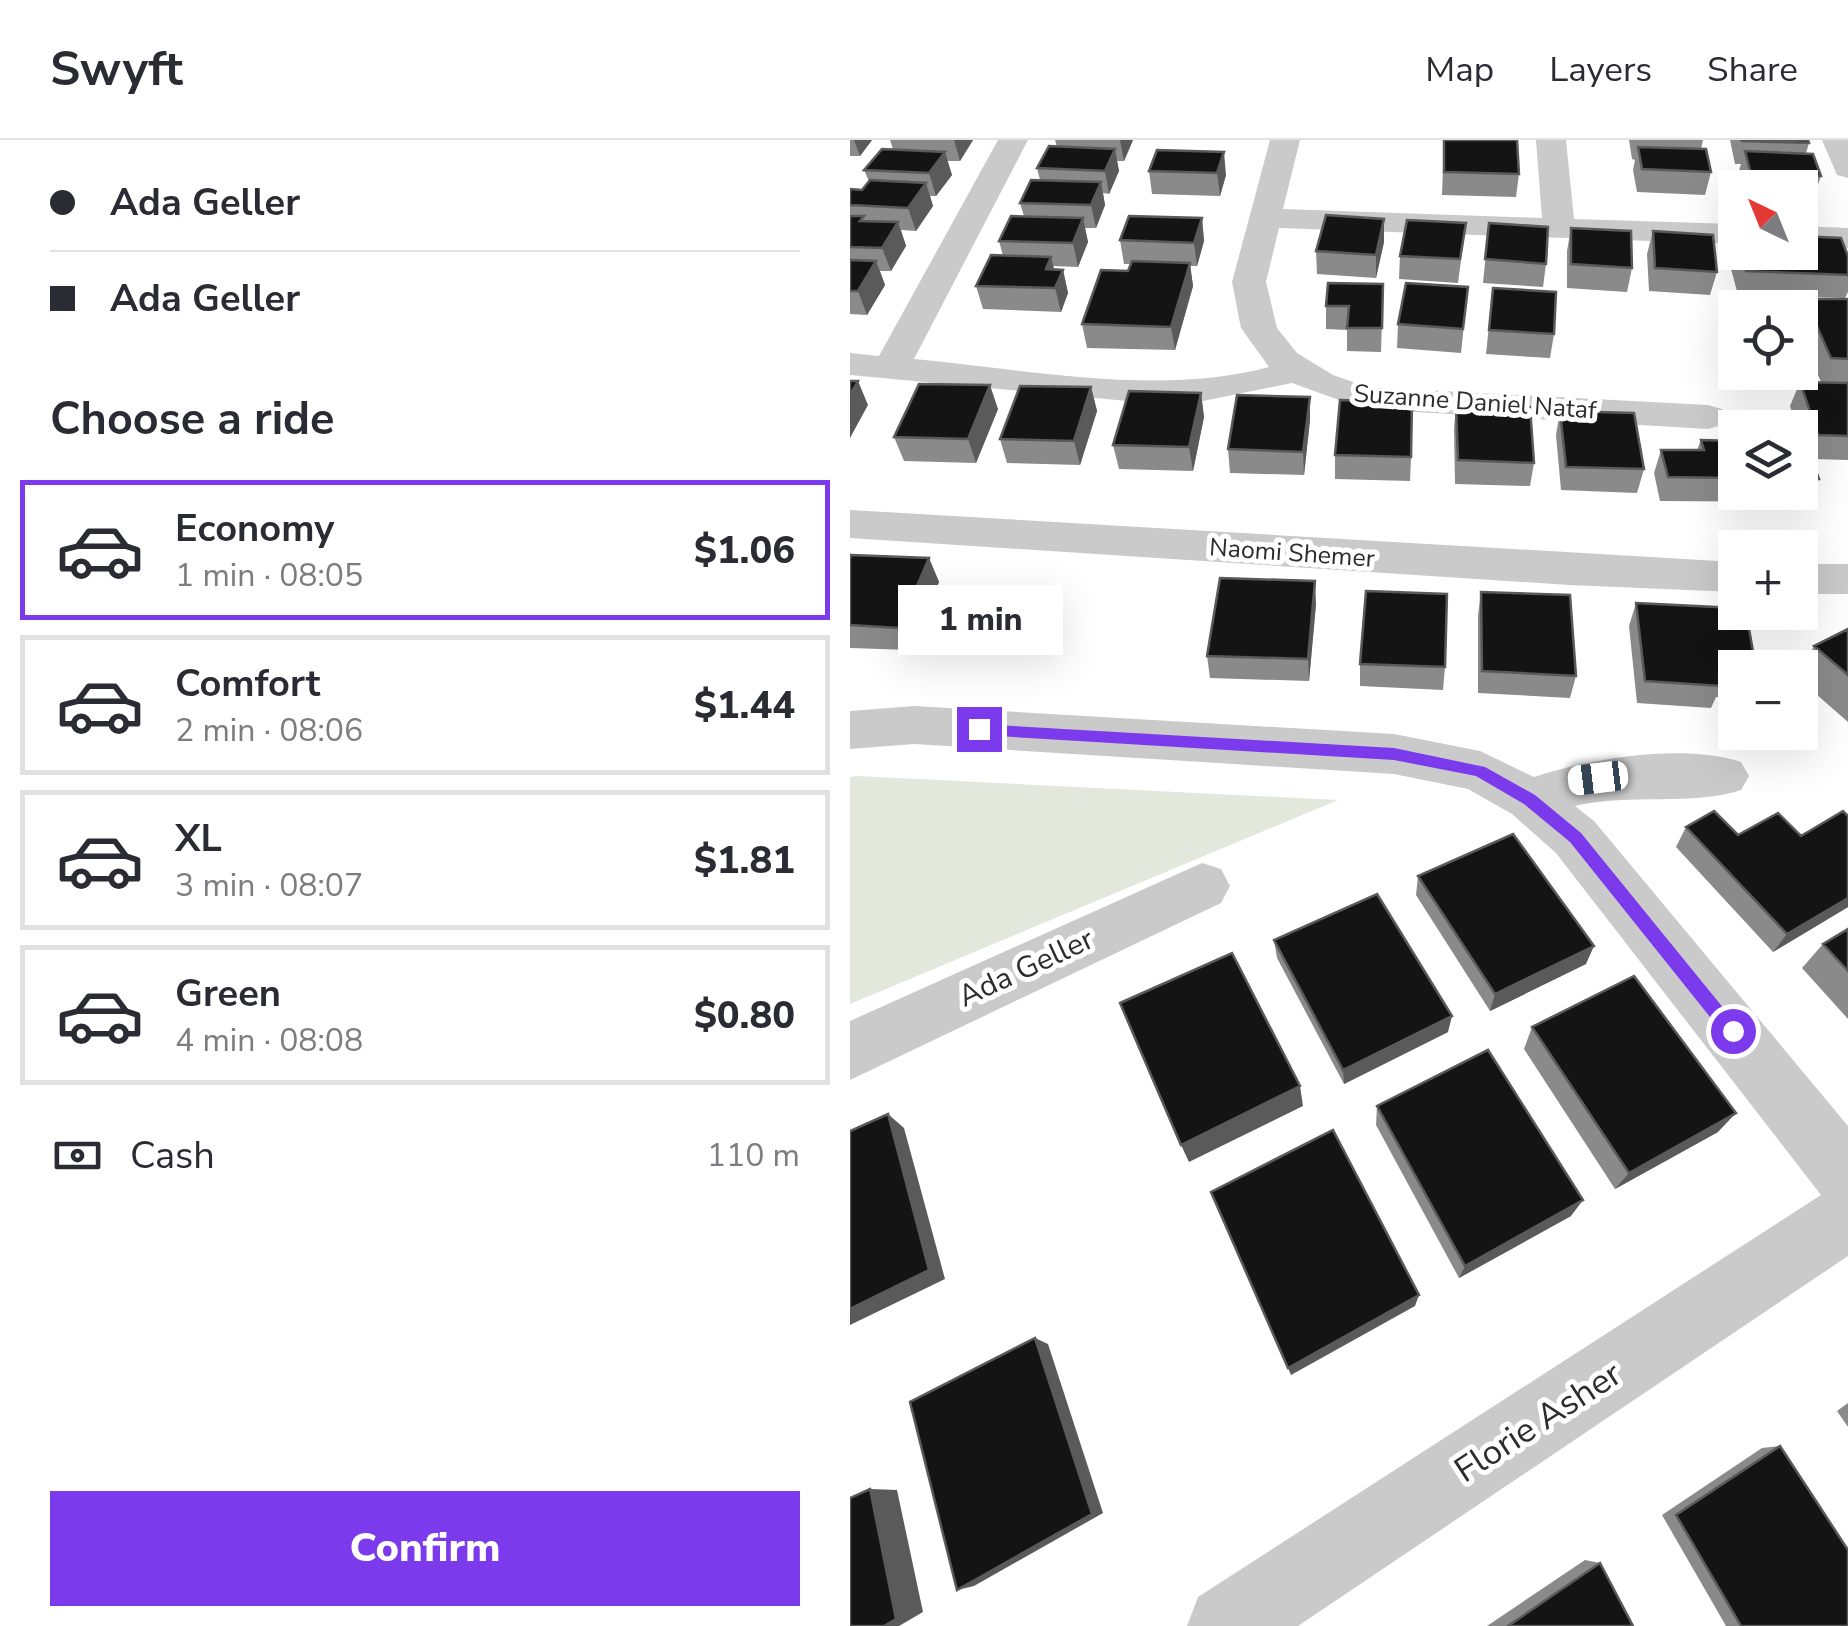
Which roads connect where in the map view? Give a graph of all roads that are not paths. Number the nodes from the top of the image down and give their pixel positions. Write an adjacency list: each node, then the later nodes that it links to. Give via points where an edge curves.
1 (1013, 140): 12 (street)
2 (1285, 140): 6 (street)
3 (1552, 140): 7 (street)
4 (1837, 140): 5 (street)
5 (1848, 169)
6 (1264, 218): 7 (street); 13 (street, via 1249,302 1255,324)
7 (1559, 228): 8 (street)
8 (1718, 233)
9 (1818, 237): 10 (street)
10 (1848, 238)
11 (850, 364): 12 (street)
12 (891, 367): 13 (street, via 1193,392)
13 (1294, 371): 14 (street, Suzanne Daniel Nataf, via 1364,398)
14 (1708, 417)
15 (850, 524): 16 (street, Naomi Shemer)
16 (1718, 576)
17 (1818, 579): 18 (street)
18 (1848, 579)
19 (850, 730): 21 (street, via 914,726 1394,754 1480,771)
20 (1723, 776): 21 (street, via 1577,781)
21 (1530, 799): 24 (street, via 1618,886)
22 (1202, 886): 23 (street, Ada Geller)
23 (850, 1051)
24 (1848, 1177)
25 (1848, 1217): 26 (street, Florie Asher)
26 (1227, 1626)

